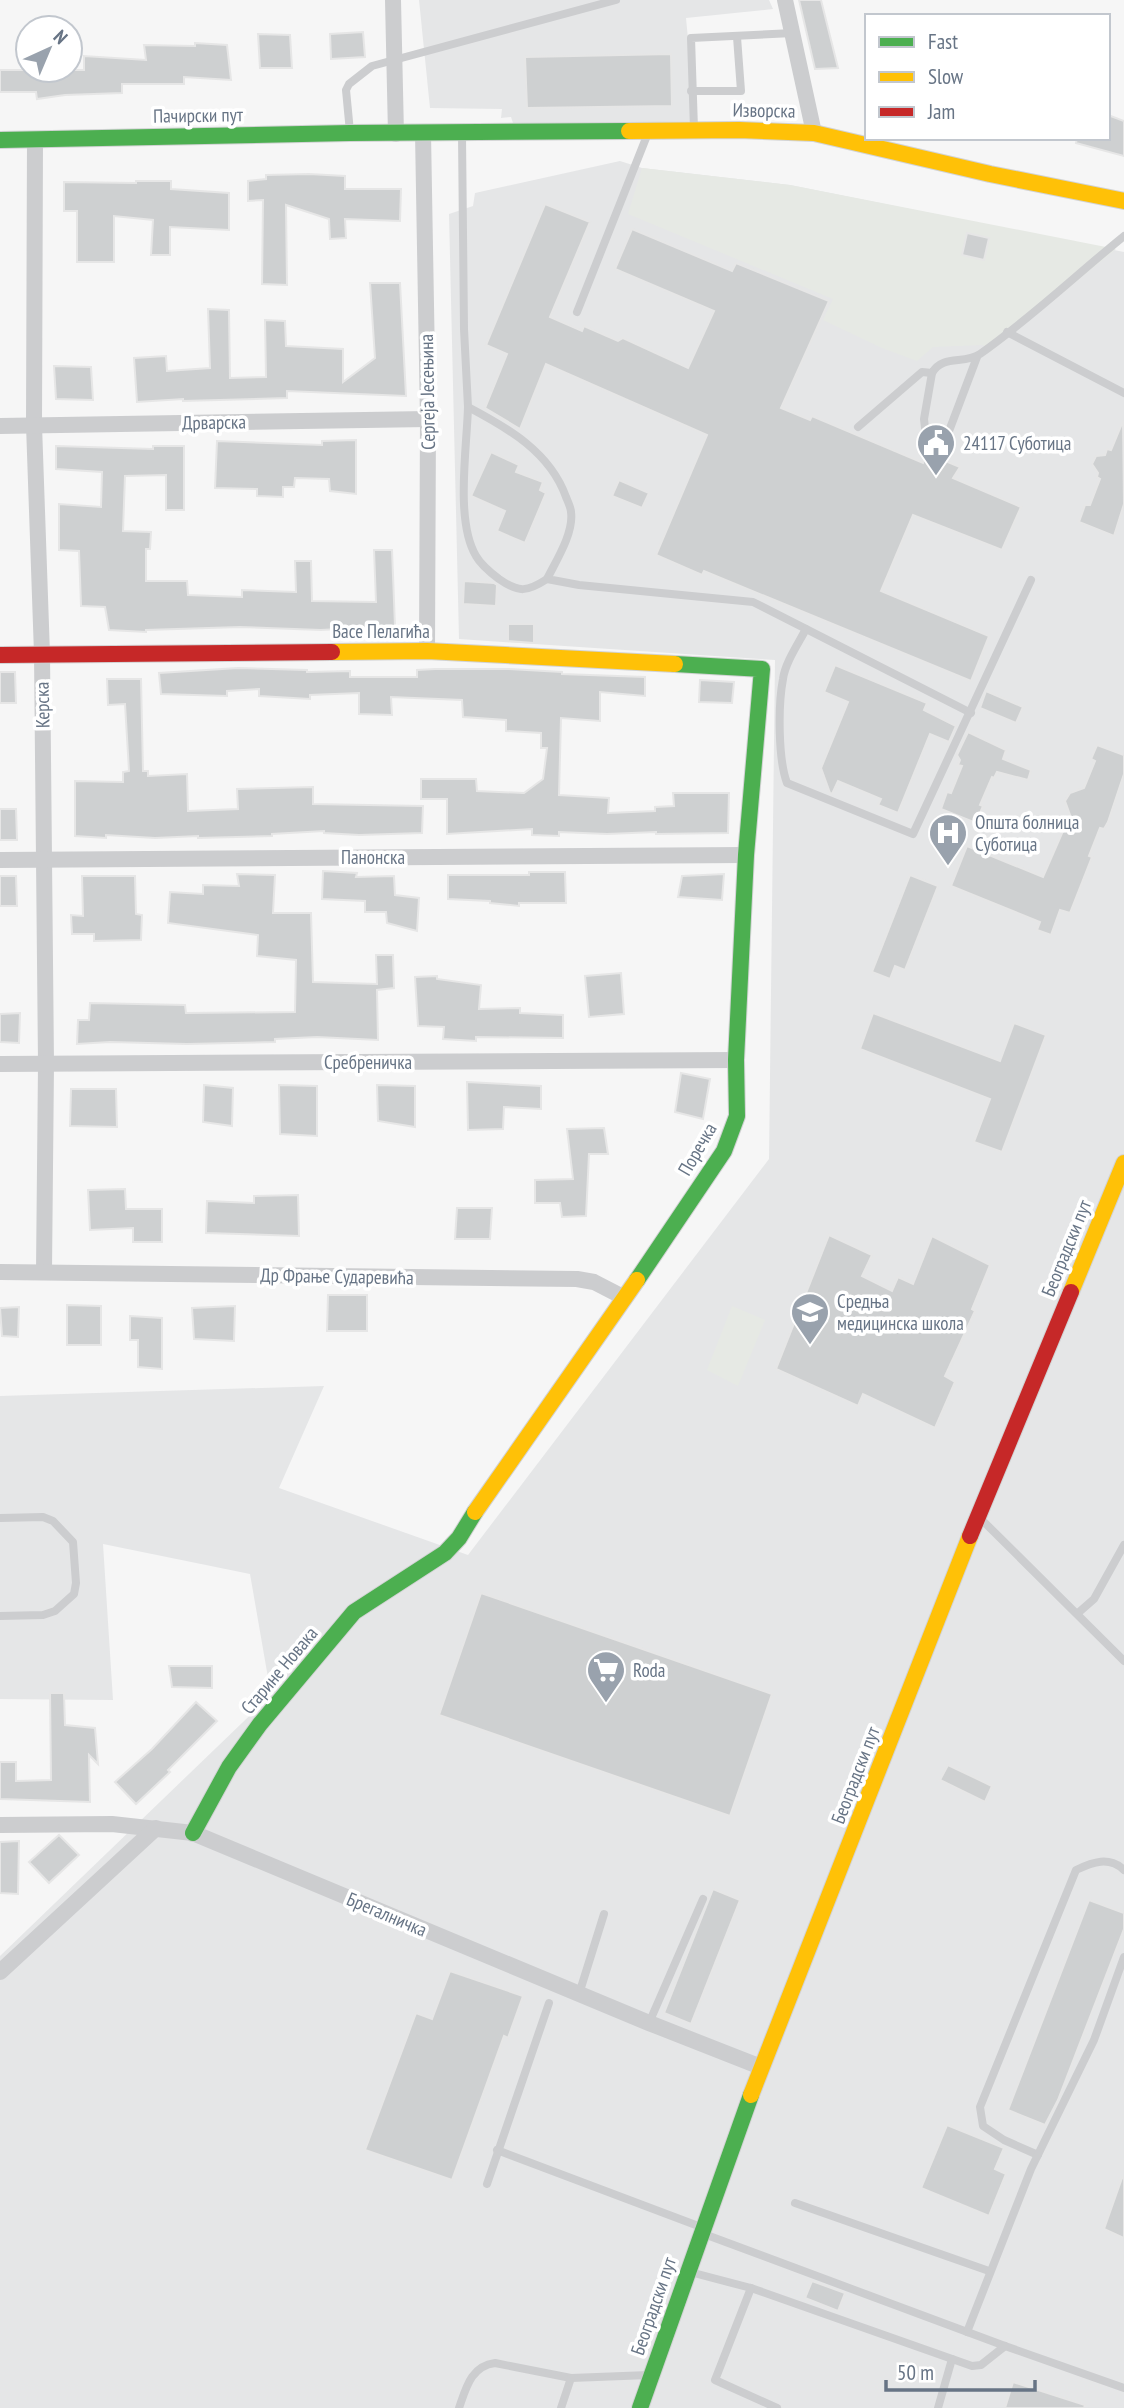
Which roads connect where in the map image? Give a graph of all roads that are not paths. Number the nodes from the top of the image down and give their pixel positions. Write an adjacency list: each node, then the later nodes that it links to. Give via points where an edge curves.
1 (393, 0): 6 (street)
2 (615, 0): 6 (lane)
3 (785, 0): 4 (street)
4 (793, 33): 5 (lane); 13 (street)
5 (737, 37): 7 (lane, via 691,38); 7 (lane, via 741,91)
6 (396, 60): 10 (lane, via 373,66 349,84); 14 (street)
7 (691, 91): 8 (lane)
8 (694, 131): 9 (street, Изворска); 13 (street, Изворска)
9 (648, 132): 12 (street, Изворска); 19 (lane)
10 (350, 133): 14 (street, Пачирски пут); 16 (street, Пачирски пут)
11 (423, 133): 12 (street, Изворска); 14 (street, Изворска); 25 (street, Сергеја Јесењина)
12 (462, 133): 24 (lane)
13 (814, 133): 17 (street, Изворска)
14 (396, 134)
15 (0, 140): 16 (street, Пачирски пут)
16 (35, 140): 26 (street, Керска)
17 (1124, 201)
18 (1124, 236): 20 (lane)
19 (577, 312)
20 (1007, 332): 21 (lane); 23 (lane)
21 (977, 357): 22 (lane, via 944,361); 22 (lane, via 949,430 933,435 925,428 924,419)
22 (932, 373): 28 (lane, via 922,372)
23 (1124, 393)
24 (468, 407): 29 (lane, via 521,438 548,463 561,484 572,513 569,532); 29 (lane, via 463,492 476,556 492,573 520,590 532,589)
25 (428, 419): 26 (street, Дрварска); 32 (street, Сергеја Јесењина)
26 (34, 425): 27 (street, Дрварска); 33 (street, Керска)
27 (0, 426)
28 (858, 427)
29 (547, 579): 31 (lane, via 753,602)
30 (1031, 580): 36 (lane)
31 (806, 629): 36 (lane); 36 (lane, via 783,677 782,770 787,783 913,834)
32 (427, 651): 33 (street, Васе Пелагића); 35 (street, Васе Пелагића)
33 (42, 654): 34 (street, Васе Пелагића); 39 (street, Керска)
34 (0, 655)
35 (762, 669): 37 (street, Поречка)
36 (971, 713)
37 (746, 855): 39 (street, Панонска); 40 (street, Поречка)
38 (0, 860): 39 (street, Панонска)
39 (44, 860): 42 (street, Керска)
40 (736, 1060): 42 (street, Сребреничка); 46 (street, Поречка, via 737,1116 724,1151)
41 (0, 1064): 42 (street, Сребреничка)
42 (46, 1064): 44 (street, Керска)
43 (1124, 1163): 47 (street, Београдски пут)
44 (44, 1271): 45 (street, Др Фрање Сударевића); 46 (street, Др Фрање Сударевића, via 577,1279)
45 (0, 1272)
46 (625, 1298): 50 (street, Поречка, via 459,1538)
47 (978, 1516): 51 (lane); 65 (street, Београдски пут)
48 (0, 1518): 52 (lane, via 53,1521 73,1542 76,1583 74,1594 55,1611)
49 (1123, 1550): 51 (lane, via 1094,1599)
50 (428, 1562): 56 (street, Старине Новака, via 354,1612 236,1756)
51 (1078, 1613): 53 (lane)
52 (0, 1616)
53 (1124, 1661)
54 (0, 1825): 55 (street, Брегалничка)
55 (156, 1828): 56 (street, Брегалничка); 61 (street)
56 (193, 1833): 62 (street, Брегалничка)
57 (1124, 1870): 67 (lane, via 1117,1864 1095,1861 1076,1870 980,2107 984,2126)
58 (703, 1899): 64 (lane)
59 (604, 1914): 62 (lane)
60 (1124, 1957): 67 (lane, via 1094,2040)
61 (0, 1972)
62 (579, 1994): 64 (street, Брегалничка)
63 (550, 2003): 66 (lane)
64 (649, 2024): 65 (street, Брегалничка)
65 (761, 2067): 70 (street, Београдски пут)
66 (498, 2150): 68 (lane); 70 (lane)
67 (1038, 2155): 72 (lane)
68 (487, 2184)
69 (795, 2203): 72 (lane)
70 (702, 2230): 71 (street, Београдски пут); 74 (lane)
71 (687, 2271): 73 (lane); 77 (street, Београдски пут)
72 (989, 2272): 74 (lane)
73 (751, 2288): 76 (lane); 83 (lane, via 715,2380)
74 (967, 2332): 75 (lane)
75 (1005, 2346): 76 (lane, via 981,2365); 79 (lane)
76 (952, 2359): 84 (lane)
77 (652, 2375): 78 (lane); 82 (street, Београдски пут)
78 (572, 2378): 80 (lane, via 488,2364 470,2377); 81 (lane)
79 (1124, 2388)
80 (459, 2408)
81 (561, 2408)
82 (640, 2408)
83 (777, 2408)
84 (938, 2408)

